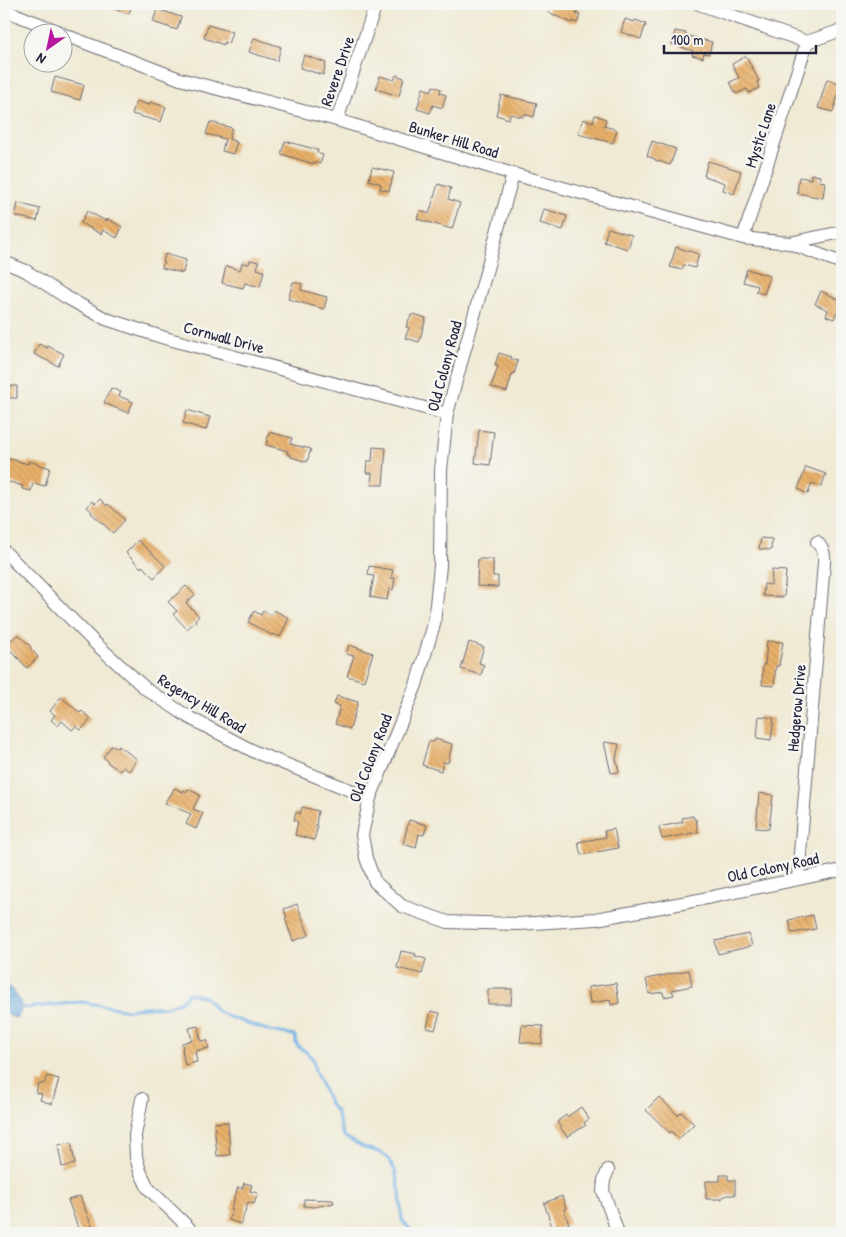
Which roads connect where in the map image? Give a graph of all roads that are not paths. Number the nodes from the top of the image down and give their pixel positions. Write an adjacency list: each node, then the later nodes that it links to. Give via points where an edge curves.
1 (376, 4): 9 (street, Revere Drive)
2 (699, 4): 3 (street)
3 (716, 7): 8 (street)
4 (4, 10): 5 (street, Bunker Hill Road)
5 (34, 22)
6 (842, 30): 8 (street)
7 (72, 37): 9 (street, Bunker Hill Road, via 180,80)
8 (807, 42): 12 (street, Mystic Lane)
9 (337, 120): 10 (street, Bunker Hill Road)
10 (513, 174): 12 (street, Bunker Hill Road); 16 (street, Old Colony Road)
11 (842, 232): 13 (street, Bunker Hill Road)
12 (743, 238): 13 (street, Bunker Hill Road)
13 (789, 243): 15 (street)
14 (4, 262): 16 (street, Cornwall Drive, via 26,271 106,319)
15 (842, 263)
16 (447, 414): 19 (street, Old Colony Road, via 441,470 440,566 434,624 416,685)
17 (817, 542): 21 (street, Hedgerow Drive, via 824,554 824,563)
18 (4, 551): 19 (street, Regency Hill Road, via 95,643 146,689 190,718 255,752)
19 (370, 798): 21 (street, Old Colony Road, via 362,835 366,858 376,882 402,906 448,922 519,924 596,919)
20 (842, 870): 21 (street, Old Colony Road)
21 (798, 878)
22 (142, 1100): 24 (street, via 135,1135 140,1171 148,1188)
23 (608, 1170): 25 (street, via 603,1192)
24 (192, 1233)
25 (618, 1233)

